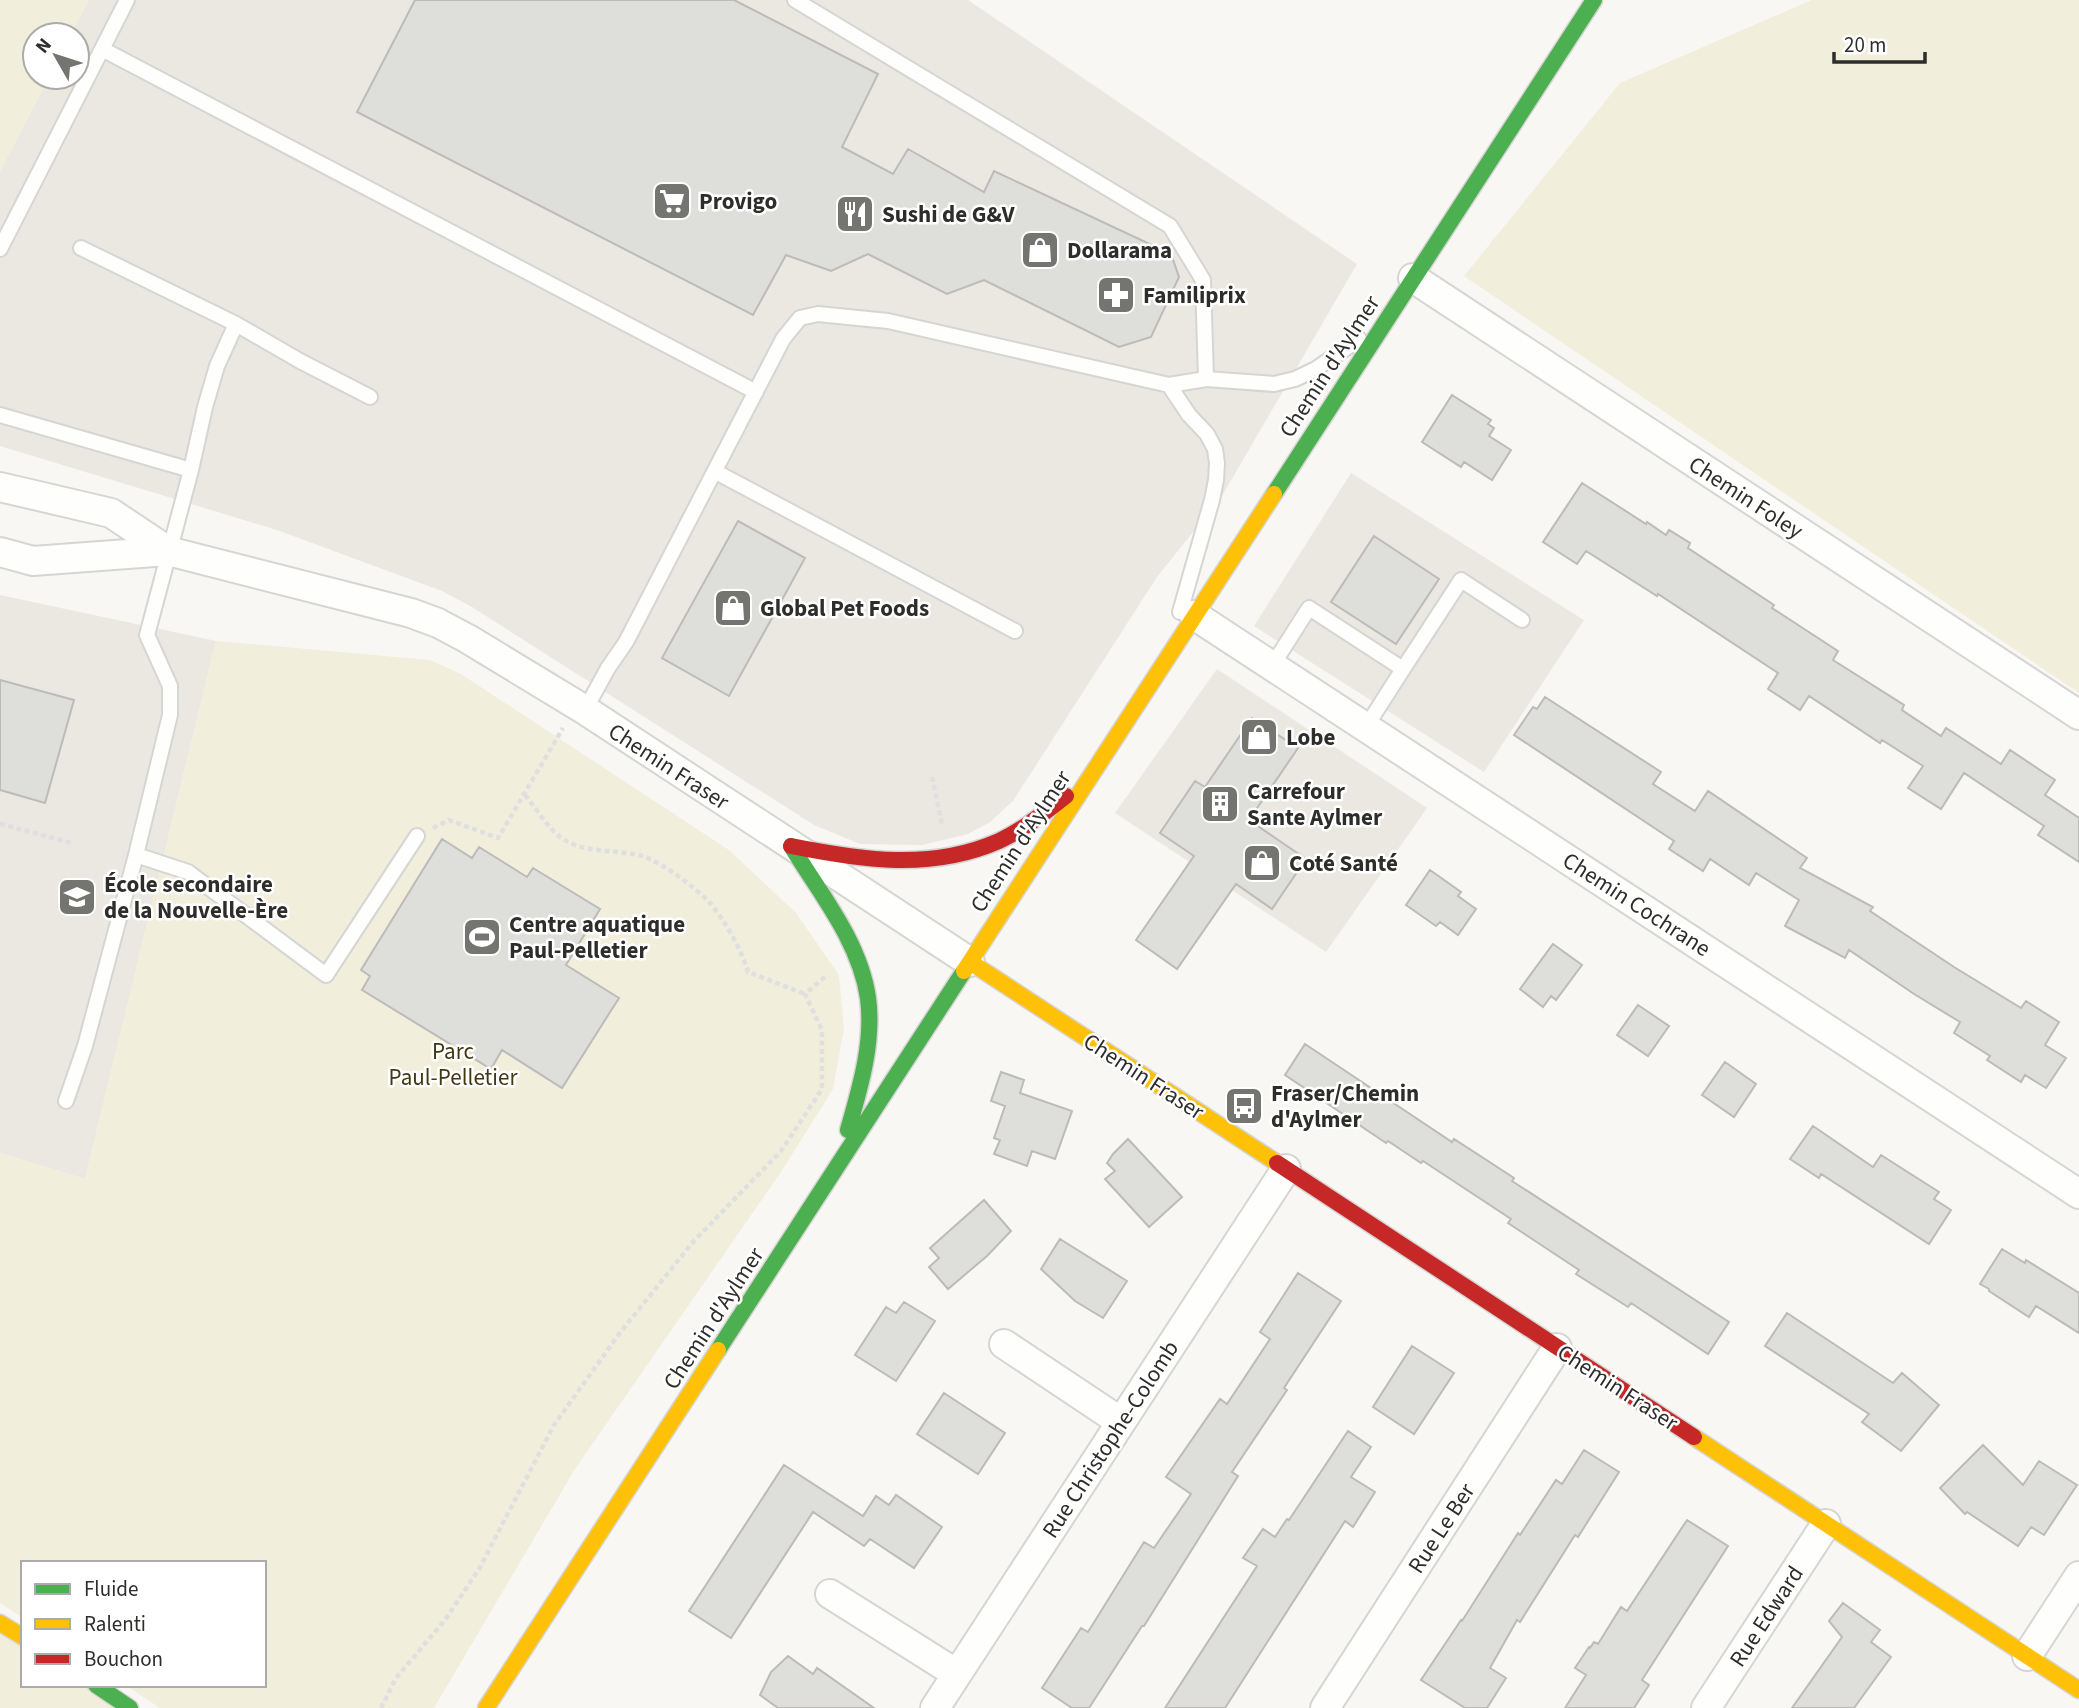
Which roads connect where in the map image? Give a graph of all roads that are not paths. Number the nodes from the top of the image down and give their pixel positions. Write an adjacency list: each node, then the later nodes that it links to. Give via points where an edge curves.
1 (127, 0): 4 (lane)
2 (795, 0): 10 (lane, via 1170,226 1203,280)
3 (1594, 0): 7 (main road, Chemin d'Aylmer)
4 (102, 49): 6 (lane); 12 (lane)
5 (81, 248): 9 (lane)
6 (0, 249)
7 (1413, 278): 8 (main road, Chemin d'Aylmer); 27 (street, Chemin Foley)
8 (1389, 316): 10 (lane, via 1345,350 1295,379 1275,384); 20 (main road, Chemin d'Aylmer)
9 (236, 324): 13 (lane); 15 (lane, via 217,366)
10 (1206, 379): 11 (lane)
11 (1169, 385): 12 (lane, via 888,321 818,314 800,318 783,339); 23 (lane, via 1207,434 1217,463 1212,500)
12 (756, 392): 16 (lane)
13 (370, 397)
14 (0, 415): 15 (lane)
15 (191, 470): 18 (lane)
16 (716, 471): 22 (lane); 26 (lane, via 626,642)
17 (0, 487): 18 (street, Chemin Fraser, via 111,513)
18 (168, 551): 19 (street, Chemin Fraser, via 33,561); 26 (street, Chemin Fraser, via 438,623); 32 (lane, via 147,635 170,686 170,715)
19 (0, 552)
20 (1194, 615): 23 (main road, Chemin d'Aylmer); 24 (street, Chemin Cochrane)
21 (1522, 620): 25 (lane, via 1461,580)
22 (1015, 631)
23 (1167, 657): 29 (main road, Chemin d'Aylmer)
24 (1272, 666): 25 (lane, via 1309,608); 28 (street, Chemin Cochrane)
25 (1403, 669): 28 (lane)
26 (580, 707): 31 (street, Chemin Fraser)
27 (2079, 715)
28 (1366, 727): 37 (street, Chemin Cochrane)
29 (1091, 774): 31 (main road, via 1011,836 950,859 880,862); 33 (main road, Chemin d'Aylmer)
30 (417, 836): 32 (lane, via 326,975 188,872)
31 (791, 846): 33 (street, Chemin Fraser); 35 (main road, via 840,926 865,985 867,1047)
32 (136, 855): 34 (lane)
33 (970, 962): 35 (main road, Chemin d'Aylmer); 36 (main road, Chemin Fraser)
34 (66, 1101)
35 (836, 1169): 51 (main road, Chemin d'Aylmer)
36 (1286, 1169): 39 (main road, Chemin Fraser); 40 (street, Rue Christophe-Colomb)
37 (2079, 1194)
38 (1004, 1344): 40 (street)
39 (1557, 1348): 41 (main road, Chemin Fraser); 53 (street, Rue Le Ber)
40 (1121, 1422): 47 (street, Rue Christophe-Colomb)
41 (1826, 1524): 46 (main road, Chemin Fraser); 54 (street, Rue Edward)
42 (2079, 1576): 46 (street)
43 (830, 1594): 47 (street)
44 (0, 1623): 45 (main road)
45 (21, 1636)
46 (2027, 1656): 49 (main road, Chemin Fraser)
47 (957, 1674): 52 (street, Rue Christophe-Colomb)
48 (99, 1687): 50 (main road)
49 (2079, 1690)
50 (130, 1708)
51 (486, 1708)
52 (935, 1708)
53 (1325, 1708)
54 (1706, 1708)

